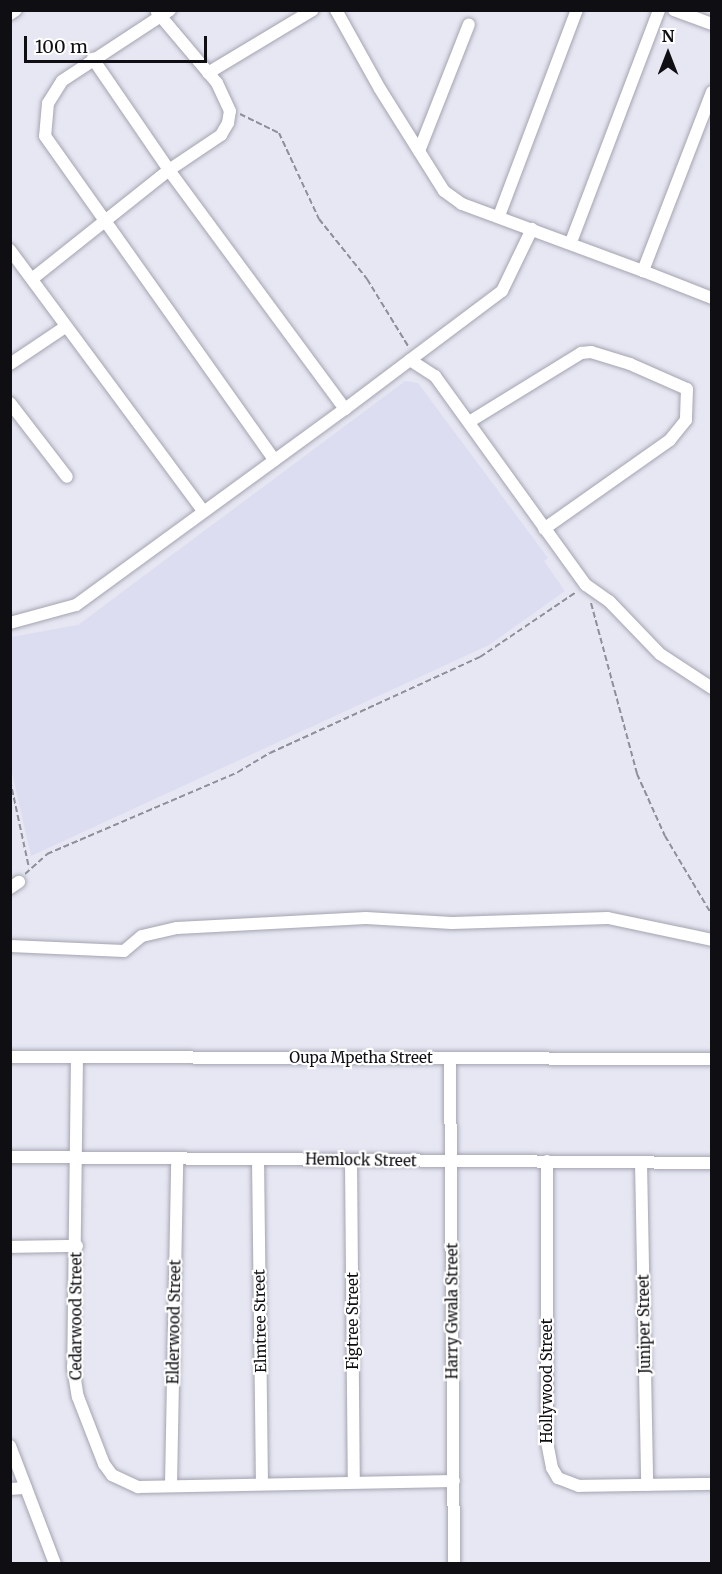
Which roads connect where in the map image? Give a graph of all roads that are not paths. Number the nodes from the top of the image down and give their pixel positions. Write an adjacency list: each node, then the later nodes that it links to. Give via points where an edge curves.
1 (16, 10): 8 (street)
2 (313, 10): 12 (street)
3 (336, 10): 14 (street)
4 (577, 10): 16 (street)
5 (659, 10): 19 (street)
6 (674, 10): 10 (street)
7 (162, 13): 11 (street); 12 (street)
8 (10, 14)
9 (469, 24): 14 (street)
10 (711, 24)
11 (93, 59): 15 (street); 17 (street, via 62,81 48,103 44,122 45,136 54,154)
12 (208, 73): 15 (street, via 230,111 220,135)
13 (711, 92): 21 (street)
14 (419, 151): 16 (street, via 444,191 462,204)
15 (169, 170): 17 (street); 28 (street)
16 (499, 216): 18 (street)
17 (103, 224): 22 (street); 30 (street)
18 (532, 229): 19 (street); 25 (street, via 502,291)
19 (571, 242): 21 (street)
20 (10, 250): 22 (street)
21 (643, 271): 23 (street)
22 (32, 279): 24 (street)
23 (711, 298)
24 (64, 327): 26 (street); 32 (street)
25 (410, 360): 28 (street); 29 (street, via 435,376)
26 (10, 364)
27 (10, 403): 31 (street)
28 (345, 409): 30 (street)
29 (469, 422): 33 (street); 33 (street, via 581,353 591,352 630,364 687,389 686,420 670,440)
30 (274, 460): 32 (street)
31 (67, 477)
32 (203, 511): 34 (street, via 76,605)
33 (544, 529): 35 (street, via 586,585 609,601 660,654)
34 (10, 623)
35 (711, 688)
36 (711, 940): 37 (street, via 608,918 452,923 347,919 177,928 142,936 124,951)
37 (10, 946)
38 (10, 1057): 39 (street, Oupa Mpetha Street)
39 (77, 1057): 40 (street, Oupa Mpetha Street); 43 (street, Cedarwood Street)
40 (450, 1058): 41 (street, Oupa Mpetha Street); 47 (street, Harry Gwala Street)
41 (711, 1059)
42 (10, 1157): 43 (street, Hemlock Street)
43 (75, 1157): 44 (street, Hemlock Street); 51 (street, Cedarwood Street)
44 (177, 1158): 45 (street, Hemlock Street); 58 (street, Elderwood Street)
45 (258, 1159): 46 (street, Hemlock Street); 56 (street, Elmtree Street)
46 (351, 1160): 47 (street, Hemlock Street); 55 (street, Figtree Street)
47 (451, 1161): 48 (street, Hemlock Street); 54 (street, Harry Gwala Street)
48 (547, 1161): 49 (street, Hemlock Street); 59 (street, Hollywood Street, via 547,1442 552,1468 558,1478 579,1486)
49 (641, 1162): 50 (street, Hemlock Street); 59 (street, Juniper Street)
50 (711, 1163)
51 (77, 1246): 52 (street); 58 (street, Cedarwood Street, via 75,1382 104,1464 129,1485)
52 (10, 1247)
53 (10, 1446): 60 (street)
54 (454, 1481): 55 (street, Cedarwood Street); 63 (street, Harry Gwala Street)
55 (354, 1482): 56 (street, Cedarwood Street)
56 (262, 1484): 58 (street, Cedarwood Street)
57 (711, 1484): 59 (street, Hollywood Street)
58 (171, 1485)
59 (647, 1485)
60 (26, 1488): 61 (street); 62 (street)
61 (10, 1489)
62 (55, 1563)
63 (454, 1563)

